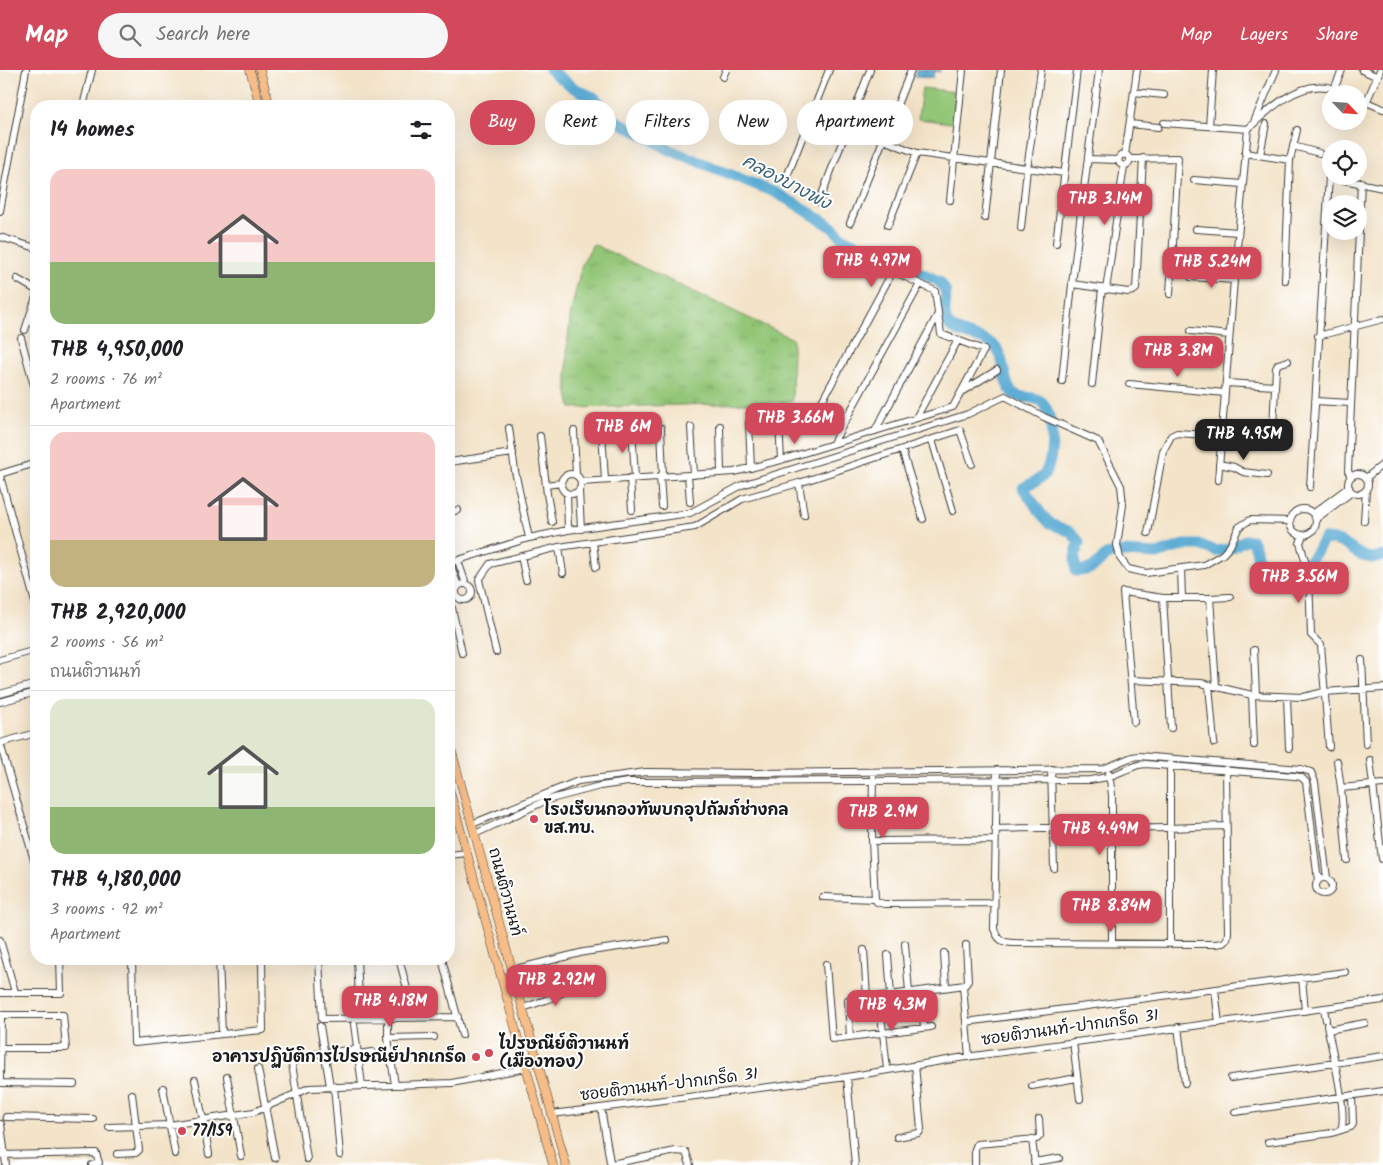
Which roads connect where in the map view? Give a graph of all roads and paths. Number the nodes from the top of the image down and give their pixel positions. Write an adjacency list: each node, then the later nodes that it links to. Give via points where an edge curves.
1 (26, 70): 66 (street)
2 (92, 70): 26 (street)
3 (250, 70): 27 (main road)
4 (260, 70): 28 (main road)
5 (726, 70): 20 (street)
6 (829, 70): 29 (street)
7 (870, 70): 30 (street)
8 (911, 70): 31 (street)
9 (963, 70): 50 (street)
10 (1001, 70): 54 (street)
11 (1041, 70): 56 (street)
12 (1077, 70): 57 (street)
13 (1100, 70): 51 (street)
14 (1137, 70): 23 (street)
15 (1213, 70): 36 (street)
16 (1276, 70): 37 (street)
17 (1342, 70): 21 (street)
18 (1362, 70): 19 (street)
19 (1380, 72): 25 (street)
20 (723, 77)
21 (1336, 85)
22 (1322, 87): 37 (street, via 1302,90 1283,99)
23 (1134, 92): 24 (street); 34 (street)
24 (1164, 94)
25 (1368, 99)
26 (84, 100)
27 (258, 100)
28 (268, 100)
29 (817, 100)
30 (858, 100)
31 (899, 100)
32 (1368, 104): 33 (street)
33 (1383, 109)
34 (1130, 124): 36 (street); 48 (street)
35 (1266, 124): 47 (street)
36 (1209, 126): 37 (street)
37 (1250, 127): 46 (street)
38 (1296, 130): 43 (street)
39 (799, 145): 58 (street)
40 (841, 145): 65 (street)
41 (881, 145): 68 (street)
42 (896, 145): 44 (street)
43 (1293, 146): 45 (street); 53 (street)
44 (917, 153): 50 (street); 69 (street)
45 (1319, 153)
46 (1245, 154): 47 (street); 60 (street)
47 (1260, 156): 53 (street)
48 (1127, 157): 49 (street); 52 (street, via 1119,157); 55 (street, via 1129,162)
49 (1143, 158): 84 (street, via 1136,288 1133,291); 85 (street, via 1178,158)
50 (954, 159): 54 (street); 64 (street)
51 (1088, 159): 52 (street); 82 (street)
52 (1118, 160): 55 (street)
53 (1290, 160): 80 (street)
54 (990, 163): 56 (street); 67 (street)
55 (1124, 166): 84 (street)
56 (1027, 169): 57 (street); 70 (street)
57 (1064, 173): 75 (street)
58 (786, 179)
59 (1194, 180): 60 (street)
60 (1242, 184): 72 (street)
61 (1367, 184): 63 (street)
62 (1328, 185): 93 (street)
63 (1383, 188)
64 (950, 200)
65 (819, 202)
66 (0, 211)
67 (985, 218)
68 (850, 223)
69 (888, 225)
70 (1021, 228)
71 (1196, 229): 72 (street)
72 (1238, 232): 79 (street)
73 (0, 237): 76 (street)
74 (1358, 240): 89 (street)
75 (1056, 243)
76 (30, 246)
77 (1191, 277): 79 (street)
78 (17, 279): 83 (street)
79 (1234, 280): 92 (street)
80 (1285, 280)
81 (920, 284): 86 (street, via 935,291); 108 (street); 108 (street, via 893,271 821,403)
82 (1072, 284): 84 (street); 99 (street)
83 (30, 287)
84 (1104, 289): 101 (street)
85 (1170, 294)
86 (938, 314): 95 (street, via 941,334); 119 (street)
87 (30, 315): 90 (street)
88 (1383, 319): 89 (street)
89 (1355, 327): 93 (street); 107 (street)
90 (25, 330)
91 (1191, 331): 92 (street)
92 (1230, 335): 100 (street)
93 (1318, 336): 106 (street)
94 (22, 338): 97 (street)
95 (958, 340): 104 (street, via 984,350); 109 (street)
96 (1288, 361): 103 (street, via 1277,366)
97 (30, 369)
98 (997, 370): 104 (street)
99 (1062, 381)
100 (1226, 383): 103 (street); 105 (street)
101 (1092, 384)
102 (1129, 384): 105 (street)
103 (1275, 386): 117 (street)
104 (962, 391): 109 (street, via 953,407)
105 (1225, 393): 122 (street)
106 (1315, 401): 107 (street); 149 (street)
107 (1351, 403): 140 (street, via 1348,471)
108 (848, 417): 124 (street)
109 (916, 418): 119 (street)
110 (778, 422): 127 (street)
111 (749, 423): 133 (street)
112 (720, 426): 134 (street)
113 (691, 427): 137 (street)
114 (509, 428): 126 (street)
115 (632, 428): 141 (street)
116 (661, 428): 139 (street)
117 (1273, 428)
118 (574, 431): 136 (street)
119 (875, 431): 124 (street)
120 (602, 432): 143 (street)
121 (540, 436): 148 (street)
122 (1222, 436): 130 (street); 168 (street, via 1177,433 1171,436 1163,451)
123 (932, 440): 125 (street); 129 (street, via 960,430); 159 (street)
124 (833, 443): 127 (street)
125 (902, 450): 147 (street); 162 (street)
126 (513, 453): 128 (street); 170 (street)
127 (781, 460): 133 (street)
128 (455, 461)
129 (972, 464)
130 (1219, 464): 138 (street); 144 (street)
131 (1383, 464): 142 (street)
132 (30, 465): 135 (street)
133 (751, 468): 134 (street)
134 (721, 473): 137 (street)
135 (0, 475): 182 (street)
136 (576, 475): 145 (street); 146 (street, via 566,475)
137 (691, 475): 139 (street); 154 (street)
138 (1267, 475)
139 (662, 476): 141 (street); 155 (street)
140 (1351, 476): 142 (street, via 1357,474); 150 (street, via 1348,481)
141 (633, 478): 143 (street); 157 (street)
142 (1366, 478): 151 (street)
143 (606, 480): 145 (street)
144 (1218, 480)
145 (581, 482): 152 (street)
146 (561, 483): 148 (street); 153 (street)
147 (799, 483): 160 (street); 171 (street, via 742,500 695,527)
148 (546, 485): 165 (street)
149 (1310, 487)
150 (1351, 489): 151 (street, via 1358,494); 161 (street)
151 (1366, 490): 164 (street)
152 (579, 491): 153 (street); 166 (street)
153 (567, 493): 167 (street)
154 (690, 502)
155 (662, 506)
156 (458, 510): 158 (street)
157 (632, 510)
158 (455, 511)
159 (953, 511)
160 (804, 515)
161 (1315, 515): 163 (street, via 1308,509 1298,509); 169 (street, via 1314,530)
162 (924, 518)
163 (1290, 521): 169 (street, via 1295,532); 177 (street, via 1250,520 1239,526 1230,546 1222,554 1204,565)
164 (1364, 521)
165 (552, 522)
166 (581, 529): 167 (street); 177 (street, via 690,513 742,485 968,414 1005,396 1098,442 1121,486 1123,504 1116,545 1128,569 1146,573)
167 (568, 530): 170 (street)
168 (1148, 533)
169 (1303, 535): 205 (street, via 1300,543 1308,574 1311,635 1321,645)
170 (529, 538): 174 (street)
171 (593, 542): 172 (street); 176 (street)
172 (559, 547): 173 (street); 178 (street)
173 (521, 556): 180 (street, via 490,564); 181 (street)
174 (458, 560): 175 (street); 183 (street)
175 (455, 561)
176 (596, 567)
177 (1181, 568): 188 (street)
178 (563, 573)
179 (455, 578): 184 (street)
180 (478, 580): 185 (street); 195 (street)
181 (526, 580)
182 (30, 584)
183 (466, 584): 184 (street); 185 (street)
184 (458, 586): 190 (street, via 455,593)
185 (472, 589): 190 (street, via 469,599)
186 (1230, 597): 189 (street)
187 (1163, 598): 188 (street); 199 (street, via 1123,592); 200 (street)
188 (1182, 598): 189 (street)
189 (1210, 598): 201 (street)
190 (459, 600): 191 (street)
191 (455, 604)
192 (455, 627): 196 (street)
193 (1254, 650): 208 (street)
194 (30, 652): 197 (street)
195 (496, 652)
196 (462, 653)
197 (0, 660)
198 (1362, 660): 204 (street)
199 (1131, 680): 200 (street); 211 (street)
200 (1169, 681): 201 (street); 212 (street)
201 (1213, 685): 208 (street); 215 (street)
202 (30, 686): 206 (street)
203 (1383, 688): 204 (street)
204 (1363, 689): 205 (street); 216 (street)
205 (1324, 692): 209 (street); 219 (street)
206 (0, 694)
207 (30, 694): 210 (street)
208 (1254, 695): 209 (street); 217 (street)
209 (1287, 697): 218 (street)
210 (0, 702)
211 (1134, 722)
212 (1171, 728)
213 (30, 735): 214 (street)
214 (0, 743): 249 (street)
215 (1214, 743)
216 (1366, 744)
217 (1254, 745)
218 (1289, 748)
219 (1329, 748)
220 (1370, 760): 236 (street)
221 (1337, 761): 237 (street)
222 (1170, 762): 224 (street, via 1132,757); 225 (street); 230 (street, via 1138,765); 243 (street)
223 (455, 763): 239 (main road, ถนนติวานนท์)
224 (1108, 767): 226 (street); 230 (street)
225 (1226, 767): 240 (street); 255 (street, via 1301,768 1311,772); 256 (street, via 1294,776 1306,782)
226 (1051, 769): 227 (street); 232 (street)
227 (997, 770): 228 (street); 231 (street)
228 (919, 771): 229 (street); 234 (street)
229 (873, 772): 233 (street); 239 (street, via 646,772 578,781)
230 (1110, 776): 232 (street, via 1090,780); 242 (street)
231 (996, 780): 232 (street); 234 (street); 244 (street)
232 (1052, 780): 241 (street)
233 (873, 781): 234 (street); 245 (street, via 628,782 547,800); 248 (street)
234 (920, 781)
235 (1383, 784): 236 (street)
236 (1372, 785): 237 (street); 253 (street)
237 (1341, 788): 252 (street)
238 (455, 810): 246 (main road, ถนนติวานนท์)
239 (472, 824): 245 (main road, ถนนติวานนท์)
240 (1226, 826): 243 (street); 264 (street, via 1227,939 1215,944)
241 (1052, 827): 242 (street); 244 (street); 254 (street)
242 (1111, 828): 243 (street); 262 (street)
243 (1170, 828): 264 (street)
244 (995, 829): 247 (street)
245 (475, 835): 246 (main road); 278 (main road, ถนนติวานนท์)
246 (463, 840): 250 (main road, ถนนติวานนท์)
247 (995, 840): 248 (street); 259 (street)
248 (872, 841): 258 (street)
249 (30, 846)
250 (467, 853): 251 (street); 325 (main road, ถนนติวานนท์)
251 (455, 854)
252 (1347, 860)
253 (1382, 860)
254 (1054, 868)
255 (1327, 878): 256 (street); 256 (street, via 1332,886 1326,893 1317,889)
256 (1318, 881)
257 (822, 896): 258 (street)
258 (875, 899): 259 (street, via 884,904)
259 (994, 903): 262 (street, via 994,929 997,938 1004,942)
260 (0, 940): 286 (street)
261 (667, 940): 278 (street, via 584,952)
262 (1112, 943): 264 (street)
263 (905, 944): 287 (street)
264 (1170, 944)
265 (966, 945): 282 (street, via 968,981)
266 (864, 950): 290 (street, via 867,998)
267 (944, 953): 283 (street)
268 (888, 955): 289 (street)
269 (826, 964): 312 (street, via 832,1039)
270 (60, 965): 286 (street, via 61,993)
271 (132, 965): 309 (street, via 134,1043)
272 (219, 965): 309 (street)
273 (262, 965): 309 (street, via 263,1030)
274 (319, 965): 298 (street, via 322,1019)
275 (357, 965): 298 (street)
276 (400, 965): 299 (street)
277 (444, 965): 297 (street)
278 (512, 970): 293 (main road, ถนนติวานนท์)
279 (1344, 972): 280 (street)
280 (1302, 978): 284 (street); 295 (street)
281 (579, 983): 293 (street, via 554,997)
282 (963, 986): 283 (street); 300 (street)
283 (946, 987): 285 (street)
284 (1215, 990): 300 (street); 302 (street)
285 (920, 991): 287 (street); 308 (street, via 928,1027)
286 (15, 992): 288 (street)
287 (909, 992): 289 (street)
288 (0, 993)
289 (891, 995): 290 (street)
290 (879, 997): 308 (street)
291 (848, 1000): 312 (street)
292 (1383, 1000): 294 (street, ซอยติวานนท์-ปากเกร็ด 31)
293 (523, 1008): 352 (main road, ถนนติวานนท์)
294 (1324, 1009): 295 (street, ซอยติวานนท์-ปากเกร็ด 31); 305 (street)
295 (1305, 1011): 302 (street, ซอยติวานนท์-ปากเกร็ด 31)
296 (1, 1015): 315 (street); 315 (street, via 63,1015 66,1048)
297 (458, 1017): 299 (street); 310 (street)
298 (360, 1018): 299 (street)
299 (415, 1018)
300 (966, 1022): 321 (street)
301 (388, 1023): 313 (street)
302 (1219, 1023): 307 (street, ซอยติวานนท์-ปากเกร็ด 31)
303 (1365, 1023): 305 (street)
304 (354, 1024): 316 (street)
305 (1327, 1025): 322 (street)
306 (320, 1026): 318 (street)
307 (1178, 1027): 314 (street, ซอยติวานนท์-ปากเกร็ด 31); 335 (street)
308 (882, 1033): 312 (street); 327 (street)
309 (222, 1034)
310 (462, 1036)
311 (434, 1037): 313 (street)
312 (850, 1037)
313 (388, 1038): 338 (street)
314 (1073, 1042): 321 (street, ซอยติวานนท์-ปากเกร็ด 31); 330 (street)
315 (0, 1048): 332 (street)
316 (357, 1052): 317 (street); 318 (street); 337 (street)
317 (372, 1052)
318 (324, 1054): 319 (street); 339 (street)
319 (308, 1055)
320 (1383, 1056): 322 (street)
321 (969, 1057): 324 (street, ซอยติวานนท์-ปากเกร็ด 31)
322 (1335, 1062): 331 (street); 346 (street)
323 (292, 1064): 344 (street)
324 (915, 1065): 327 (street, ซอยติวานนท์-ปากเกร็ด 31); 364 (street, via 921,1129 919,1133)
325 (526, 1068): 338 (street, via 452,1083); 354 (main road, ถนนติวานนท์)
326 (258, 1069): 348 (street)
327 (887, 1070): 329 (street, ซอยติวานนท์-ปากเกร็ด 31)
328 (227, 1077): 353 (street)
329 (847, 1077): 349 (street, ซอยติวานนท์-ปากเกร็ด 31); 382 (street)
330 (1077, 1078): 340 (street); 347 (street)
331 (1231, 1078)
332 (0, 1079)
333 (194, 1080): 357 (street)
334 (0, 1083): 336 (street)
335 (1185, 1083)
336 (74, 1084)
337 (362, 1085): 338 (street); 339 (street)
338 (396, 1085)
339 (332, 1086): 344 (street, via 309,1088); 371 (street)
340 (1032, 1086)
341 (163, 1088): 360 (street)
342 (1383, 1091): 345 (street)
343 (132, 1094): 361 (street)
344 (296, 1094): 348 (street); 375 (street)
345 (1352, 1095): 346 (street); 363 (street, via 1353,1124)
346 (1340, 1096): 351 (street); 363 (street, via 1343,1123)
347 (1080, 1099)
348 (266, 1107): 353 (street); 373 (street)
349 (601, 1108): 352 (street, ซอยติวานนท์-ปากเกร็ด 31); 381 (street, via 612,1164 676,1151 686,1152)
350 (0, 1112): 355 (street)
351 (1235, 1112)
352 (552, 1114): 354 (main road); 380 (main road, ถนนติวานนท์)
353 (234, 1115): 357 (street); 372 (street)
354 (539, 1116): 379 (main road, ถนนติวานนท์)
355 (6, 1117): 356 (street); 359 (street)
356 (93, 1119)
357 (203, 1119): 360 (street); 370 (street)
358 (1039, 1119): 365 (street, via 1040,1136)
359 (1, 1124): 367 (street)
360 (169, 1125): 361 (street); 369 (street)
361 (137, 1126): 362 (street); 368 (street, via 138,1151)
362 (109, 1127)
363 (1340, 1130): 366 (street)
364 (897, 1137)
365 (1032, 1140): 376 (street); 383 (street, via 977,1144)
366 (1268, 1142)
367 (2, 1154): 377 (street); 378 (street, via 96,1153 99,1163)
368 (117, 1154)
369 (175, 1154)
370 (208, 1154)
371 (340, 1155)
372 (241, 1156)
373 (276, 1158)
374 (1059, 1158): 376 (street)
375 (307, 1159)
376 (1034, 1163)
377 (6, 1165)
378 (92, 1165)
379 (553, 1165)
380 (566, 1165)
381 (690, 1165)
382 (855, 1165)
383 (975, 1165)

